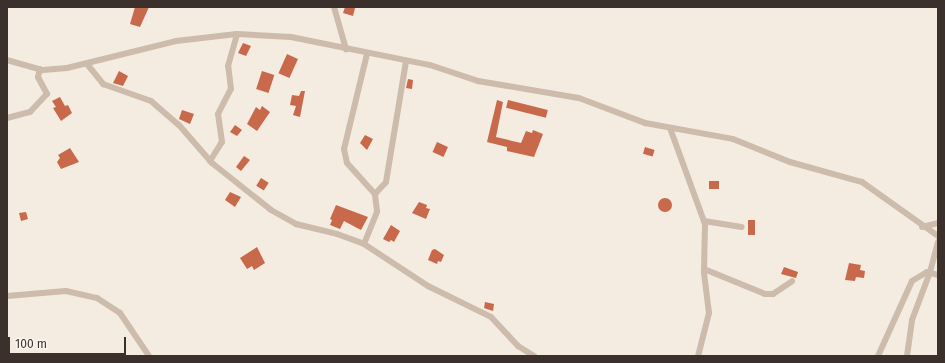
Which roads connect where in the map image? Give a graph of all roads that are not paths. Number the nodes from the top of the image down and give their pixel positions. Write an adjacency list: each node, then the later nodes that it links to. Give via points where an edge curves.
1 (334, 7): 3 (street)
2 (237, 34): 3 (street, via 291,37); 7 (street, via 176,41); 11 (street, via 228,66 231,89 218,114 222,142)
3 (346, 49): 4 (street)
4 (367, 54): 6 (street); 12 (street, via 344,149 347,163)
5 (7, 60): 8 (street)
6 (406, 61): 10 (street, via 430,65 478,81 588,100 634,120); 12 (street, via 386,182)
7 (87, 64): 8 (street); 11 (street, via 102,84 151,101 179,125)
8 (40, 69): 9 (street, via 38,77 47,94 30,112)
9 (7, 118)
10 (670, 128): 13 (street); 16 (street, via 733,139 790,162 854,178 883,195)
11 (210, 161): 19 (street, via 271,210 296,224)
12 (375, 194): 19 (street, via 377,211)
13 (704, 221): 15 (street); 20 (street)
14 (938, 223): 16 (street)
15 (742, 227)
16 (922, 227): 17 (street)
17 (938, 236)
18 (938, 242): 21 (street)
19 (364, 244): 26 (street, via 428,286 491,317 518,346)
20 (704, 269): 23 (street, via 765,294 773,294); 27 (street, via 710,313)
21 (930, 272): 22 (street); 28 (street, via 912,281); 29 (street, via 912,320)
22 (938, 275)
23 (792, 281)
24 (7, 296): 25 (street, via 66,291 97,298 120,313)
25 (149, 356)
26 (534, 356)
27 (698, 356)
28 (878, 356)
29 (907, 356)

